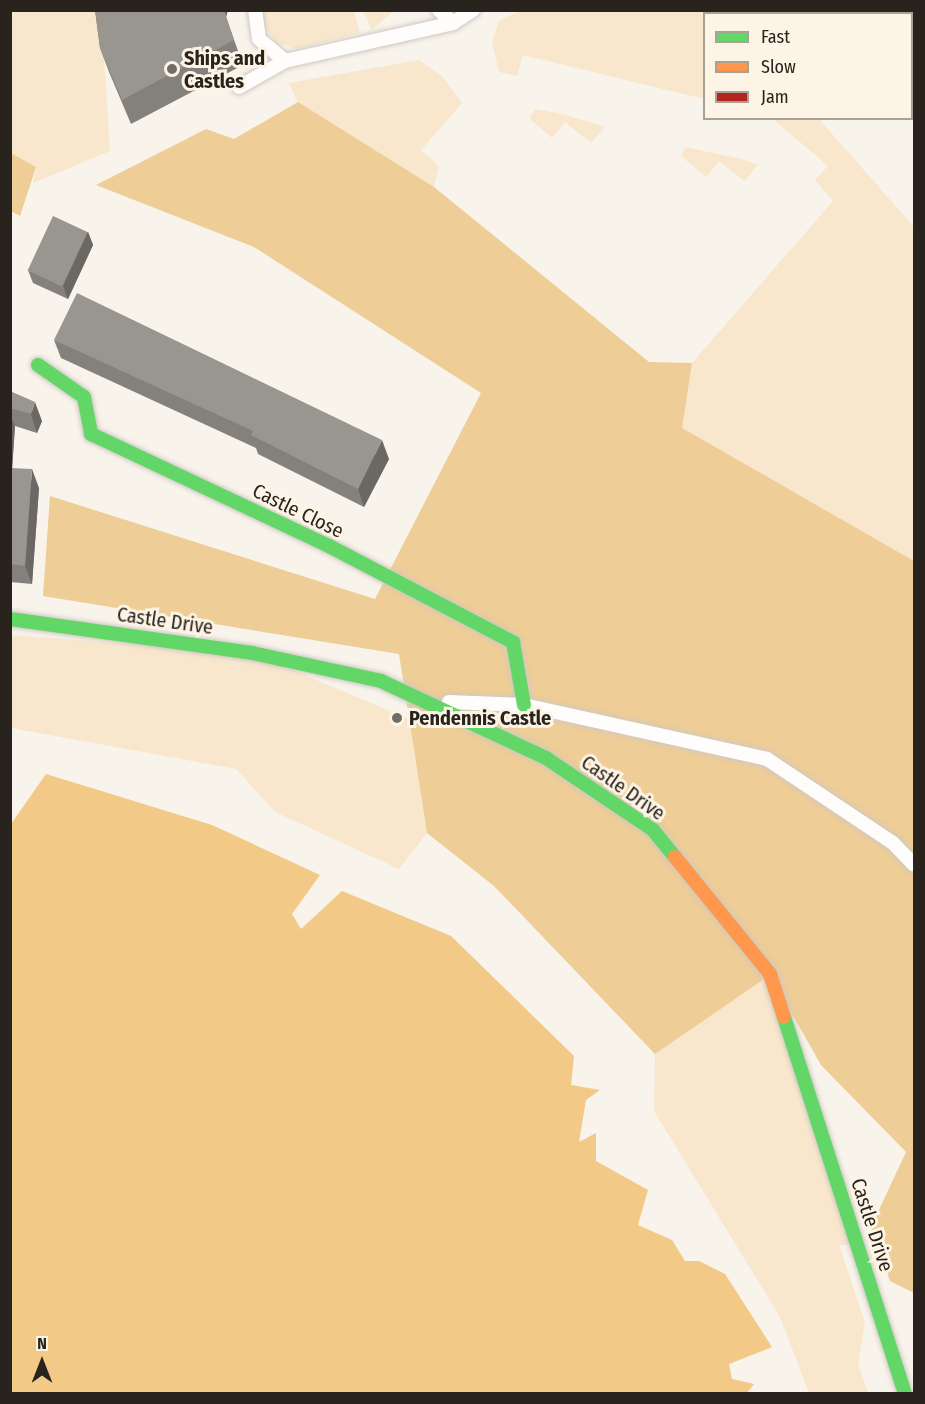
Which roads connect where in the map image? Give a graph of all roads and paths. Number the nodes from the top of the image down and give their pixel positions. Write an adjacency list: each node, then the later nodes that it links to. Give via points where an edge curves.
1 (255, 10): 5 (lane, via 258,39)
2 (439, 10): 4 (lane)
3 (473, 10): 4 (lane)
4 (453, 23): 5 (lane)
5 (285, 61): 6 (lane)
6 (239, 87)
7 (38, 364): 10 (street, Castle Close, via 84,397 91,434 328,546 513,642)
8 (10, 619): 9 (street, Castle Drive, via 344,669)
9 (423, 701): 10 (lane); 12 (street, Castle Drive, via 546,758 653,830 770,974)
10 (524, 705): 11 (lane, via 766,759 893,843)
11 (915, 865)
12 (905, 1394)

